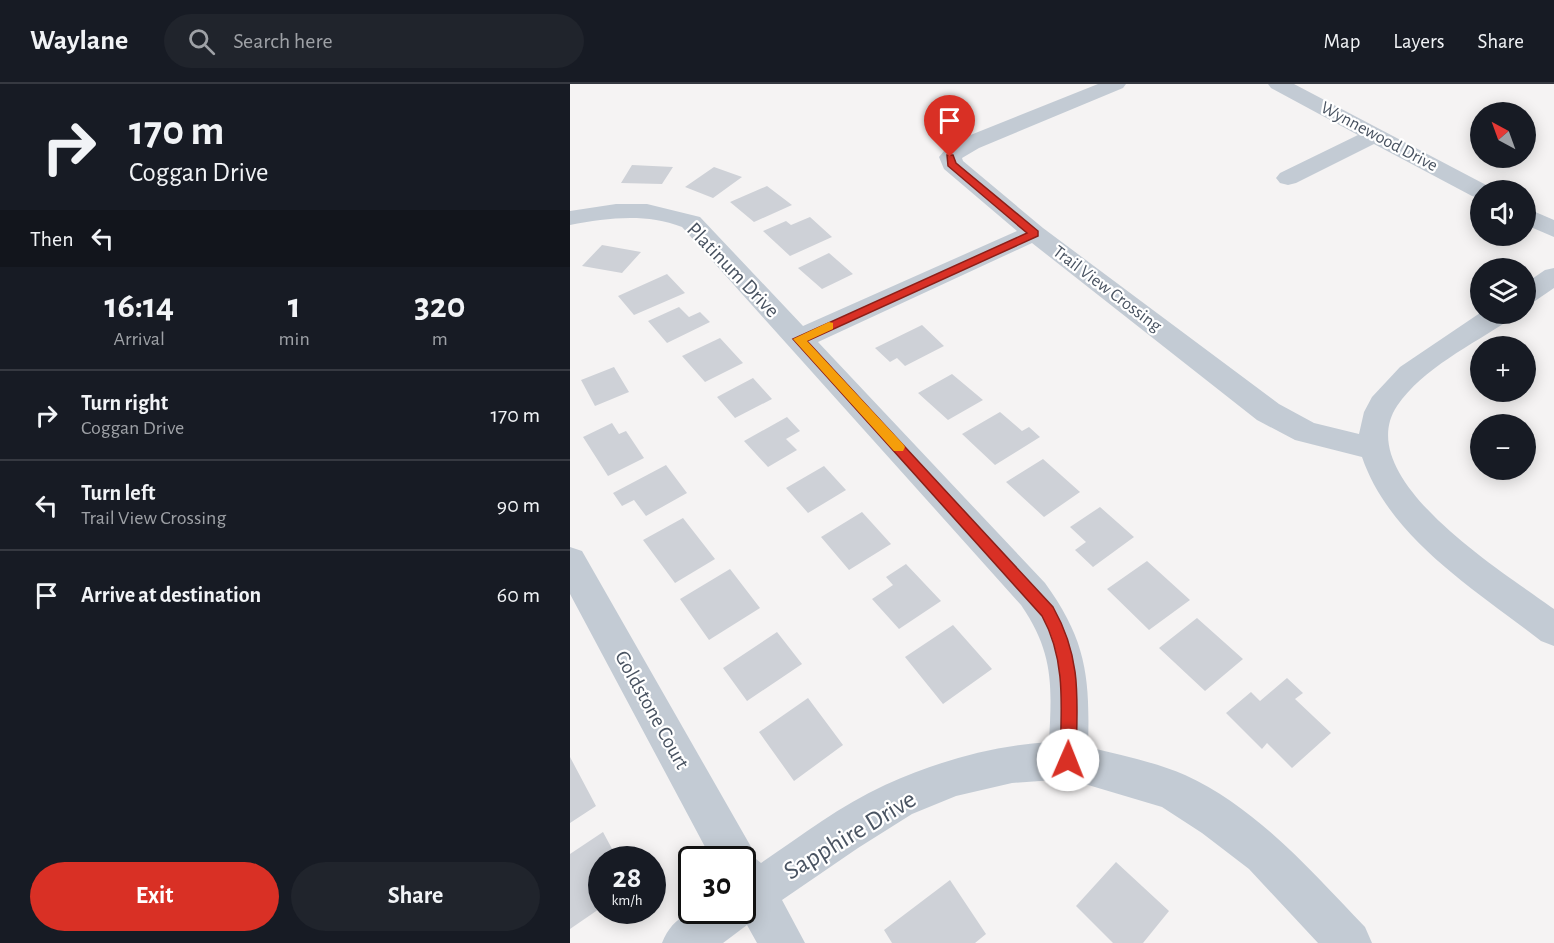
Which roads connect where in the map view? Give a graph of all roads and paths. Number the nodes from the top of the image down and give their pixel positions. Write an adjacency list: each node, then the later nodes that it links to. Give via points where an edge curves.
1 (1116, 84): 9 (street, Trail View Crossing, via 971,143 950,157 960,173)
2 (1278, 84): 3 (street, Wynnewood Drive)
3 (1375, 135): 4 (street); 5 (street, Wynnewood Drive)
4 (1288, 178)
5 (1470, 186)
6 (570, 218): 13 (street, Platinum Drive, via 636,210 691,222)
7 (1536, 220): 8 (street)
8 (1554, 230)
9 (1035, 233): 13 (street); 14 (street, Trail View Crossing, via 1268,412 1306,432)
10 (1554, 276): 11 (street)
11 (1536, 288)
12 (1484, 324): 14 (street, via 1410,374 1386,400 1374,429)
13 (799, 339): 17 (street, Platinum Drive, via 1047,612 1059,632 1070,681)
14 (1375, 449): 16 (street, via 1385,481 1422,528)
15 (570, 561): 18 (street, Goldstone Court)
16 (1554, 630)
17 (1068, 760): 19 (street, Sapphire Drive, via 1012,764 967,775 898,800); 24 (street, via 1172,790 1218,818 1264,854)
18 (719, 846)
19 (756, 880)
20 (756, 908): 23 (street, Goldstone Court)
21 (704, 924): 22 (street, Sapphire Drive)
22 (685, 943)
23 (782, 943)
24 (1349, 943)

